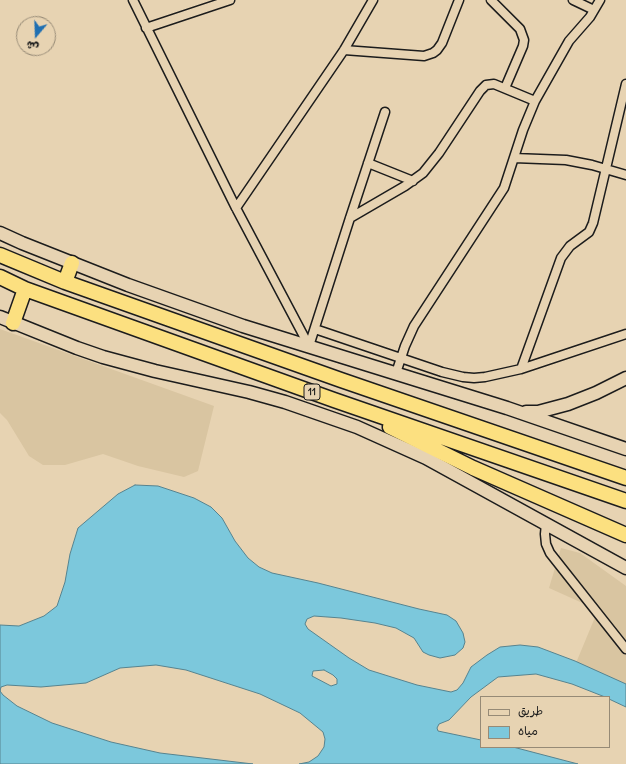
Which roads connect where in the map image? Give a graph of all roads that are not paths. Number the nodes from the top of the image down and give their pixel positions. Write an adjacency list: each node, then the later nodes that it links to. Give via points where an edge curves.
1 (133, 0): 9 (street)
2 (373, 0): 10 (street)
3 (459, 0): 10 (street, via 442,43 433,53 424,56)
4 (490, 0): 12 (street, via 520,29 524,40)
5 (573, 0): 8 (street)
6 (600, 0): 8 (street)
7 (225, 1): 9 (street)
8 (594, 10): 13 (street, via 569,41)
9 (146, 28): 20 (street)
10 (344, 50): 20 (street)
11 (626, 84): 17 (street)
12 (505, 88): 13 (street); 19 (street, via 490,83 482,87 431,164)
13 (535, 101): 15 (street)
14 (385, 112): 16 (street)
15 (514, 158): 17 (street, via 566,160); 33 (street, via 504,188 414,326)
16 (368, 163): 19 (street); 21 (street)
17 (606, 169): 18 (street); 34 (street, via 594,223 589,232 570,246 561,258)
18 (626, 175)
19 (413, 181): 21 (street)
20 (236, 208): 32 (street)
21 (350, 218): 30 (street)
22 (0, 233): 24 (main road)
23 (0, 255): 26 (highway, 11)
24 (72, 263): 26 (highway); 32 (main road, via 185,306)
25 (0, 277): 27 (highway, 11)
26 (65, 282): 37 (highway, 11)
27 (25, 288): 29 (highway); 38 (highway, 11)
28 (0, 317): 29 (main road)
29 (13, 323): 43 (main road, via 129,365 249,392 343,422 426,458)
30 (315, 329): 32 (street); 33 (street)
31 (626, 334): 34 (street)
32 (310, 346): 35 (main road)
33 (401, 358): 34 (street, via 463,377 485,377); 35 (street)
34 (521, 369)
35 (396, 373): 39 (main road)
36 (626, 378): 39 (main road, via 582,399 553,409 524,412)
37 (341, 380): 38 (highway); 41 (highway, 11)
38 (334, 400): 42 (highway, 11); 44 (highway, via 473,468)
39 (507, 408): 40 (main road)
40 (626, 449)
41 (626, 478)
42 (626, 501)
43 (546, 524): 45 (main road); 46 (street, via 546,544 550,553)
44 (626, 535)
45 (626, 568)
46 (626, 649)

